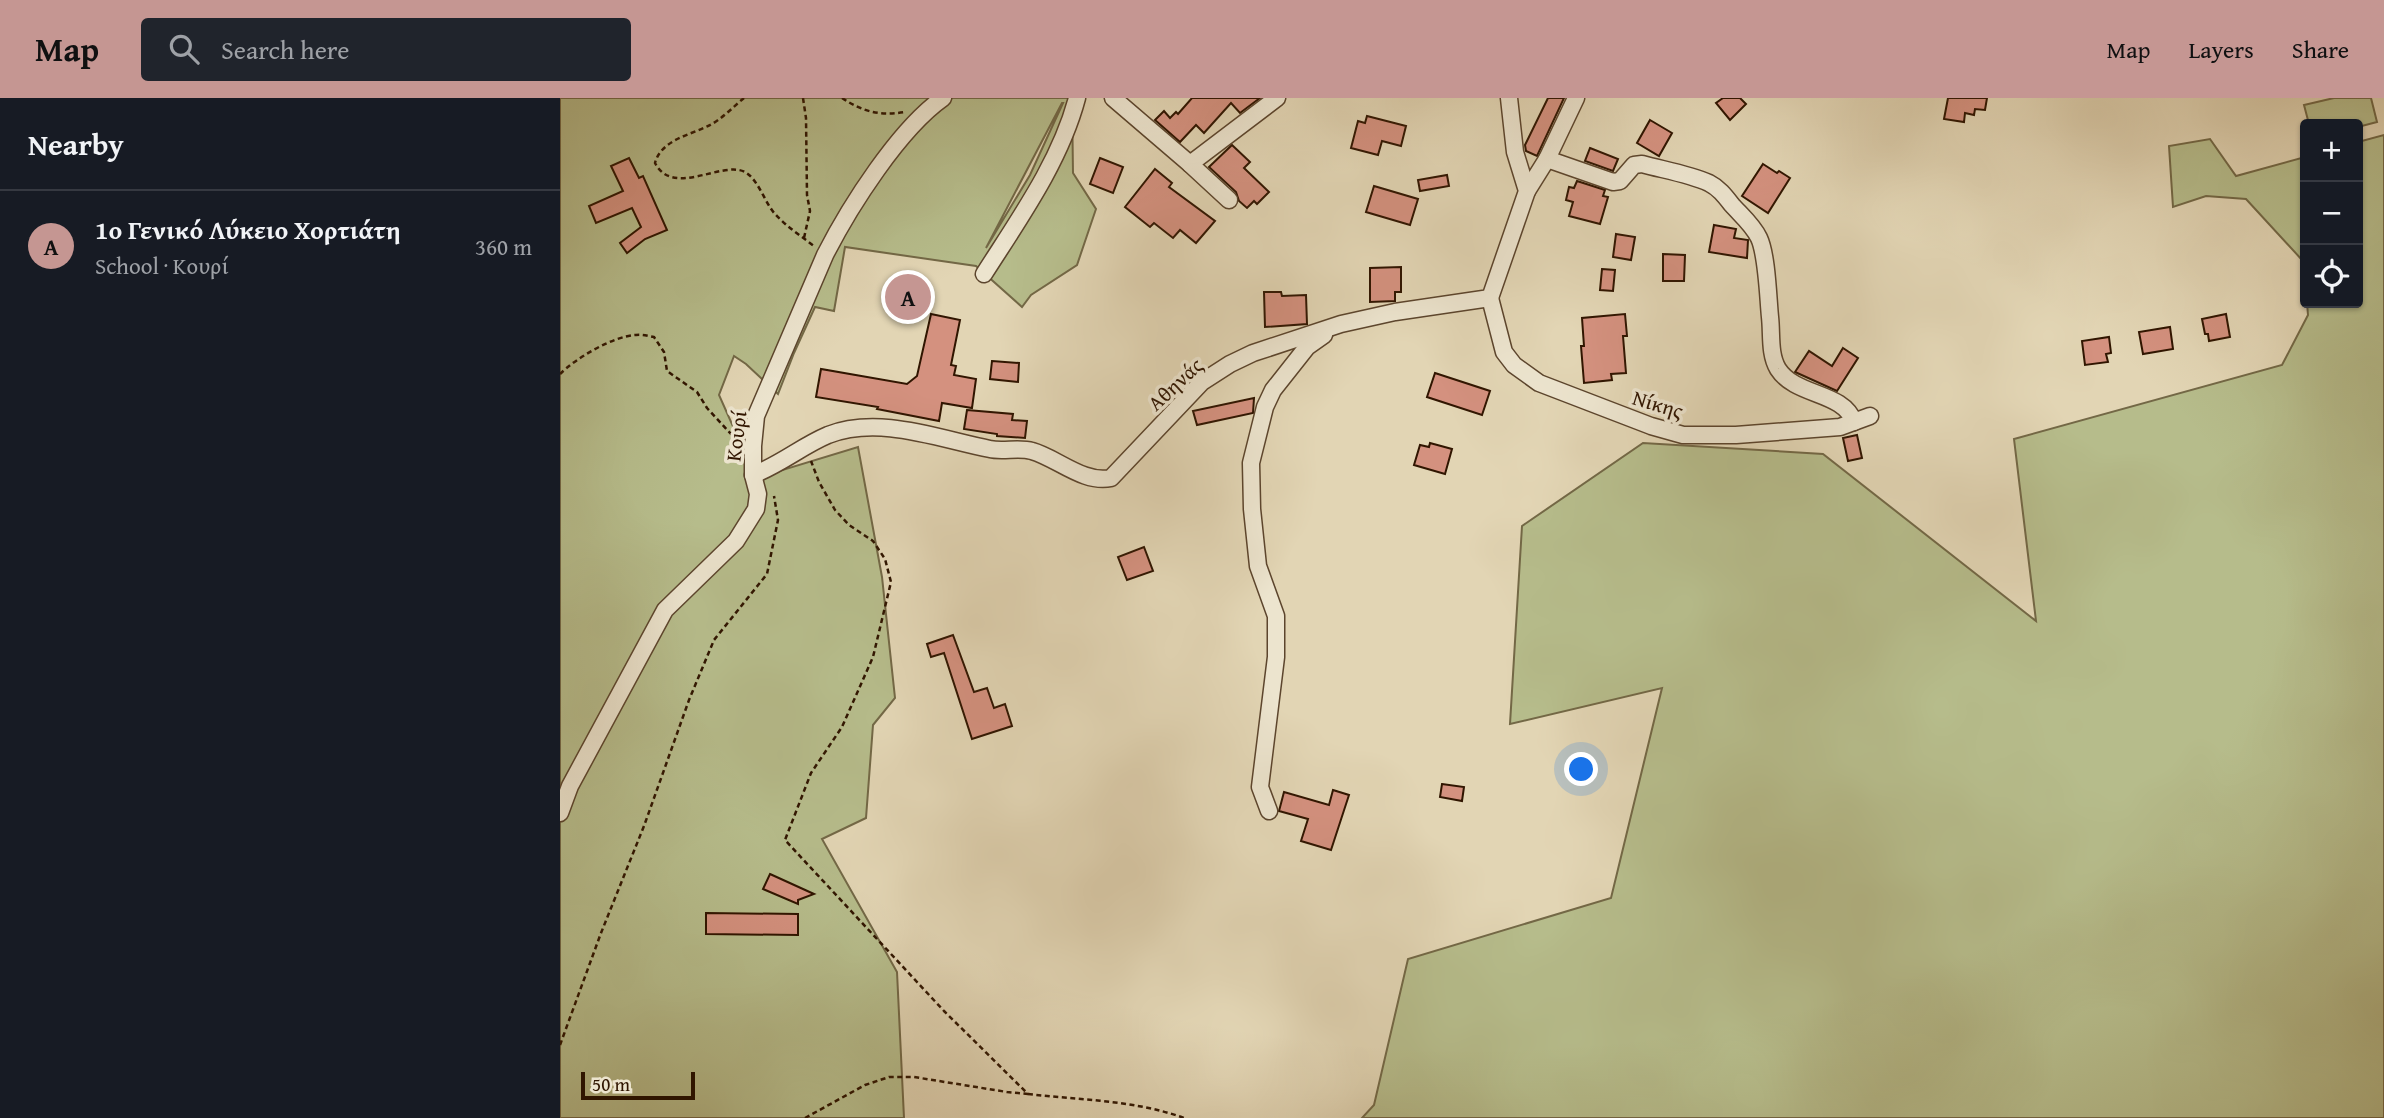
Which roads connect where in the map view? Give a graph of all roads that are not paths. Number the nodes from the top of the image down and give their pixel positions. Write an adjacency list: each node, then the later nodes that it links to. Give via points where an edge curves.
1 (943, 98): 16 (street, Κουρί, via 926,111 864,190 825,255 755,423)
2 (1077, 98): 11 (street, via 1035,192)
3 (1114, 98): 8 (street)
4 (1277, 98): 8 (street)
5 (1509, 98): 9 (street, via 1515,152)
6 (1576, 98): 7 (street)
7 (1547, 159): 9 (street); 15 (street, via 1613,182 1642,164 1718,189 1760,239 1778,368 1797,387 1848,410)
8 (1190, 164): 10 (street)
9 (1527, 191): 12 (street)
10 (1229, 200)
11 (984, 274)
12 (1490, 298): 13 (street, Αθηνάς); 15 (street, Νίκης, via 1504,352 1514,365 1539,383 1651,426 1683,435 1736,435 1811,431)
13 (1341, 324): 16 (street, Αθηνάς, via 1230,363 1202,382 1111,478 1093,479 1029,450 993,450 886,428 853,428 827,435); 17 (street, via 1307,347 1273,390 1251,463 1258,566 1276,616 1276,657 1260,787)
14 (1870, 416): 15 (street, Νίκης)
15 (1854, 422)
16 (752, 475): 18 (street, Κουρί, via 758,494 756,509 736,541 665,610 570,786)
17 (1269, 811)
18 (560, 813)

